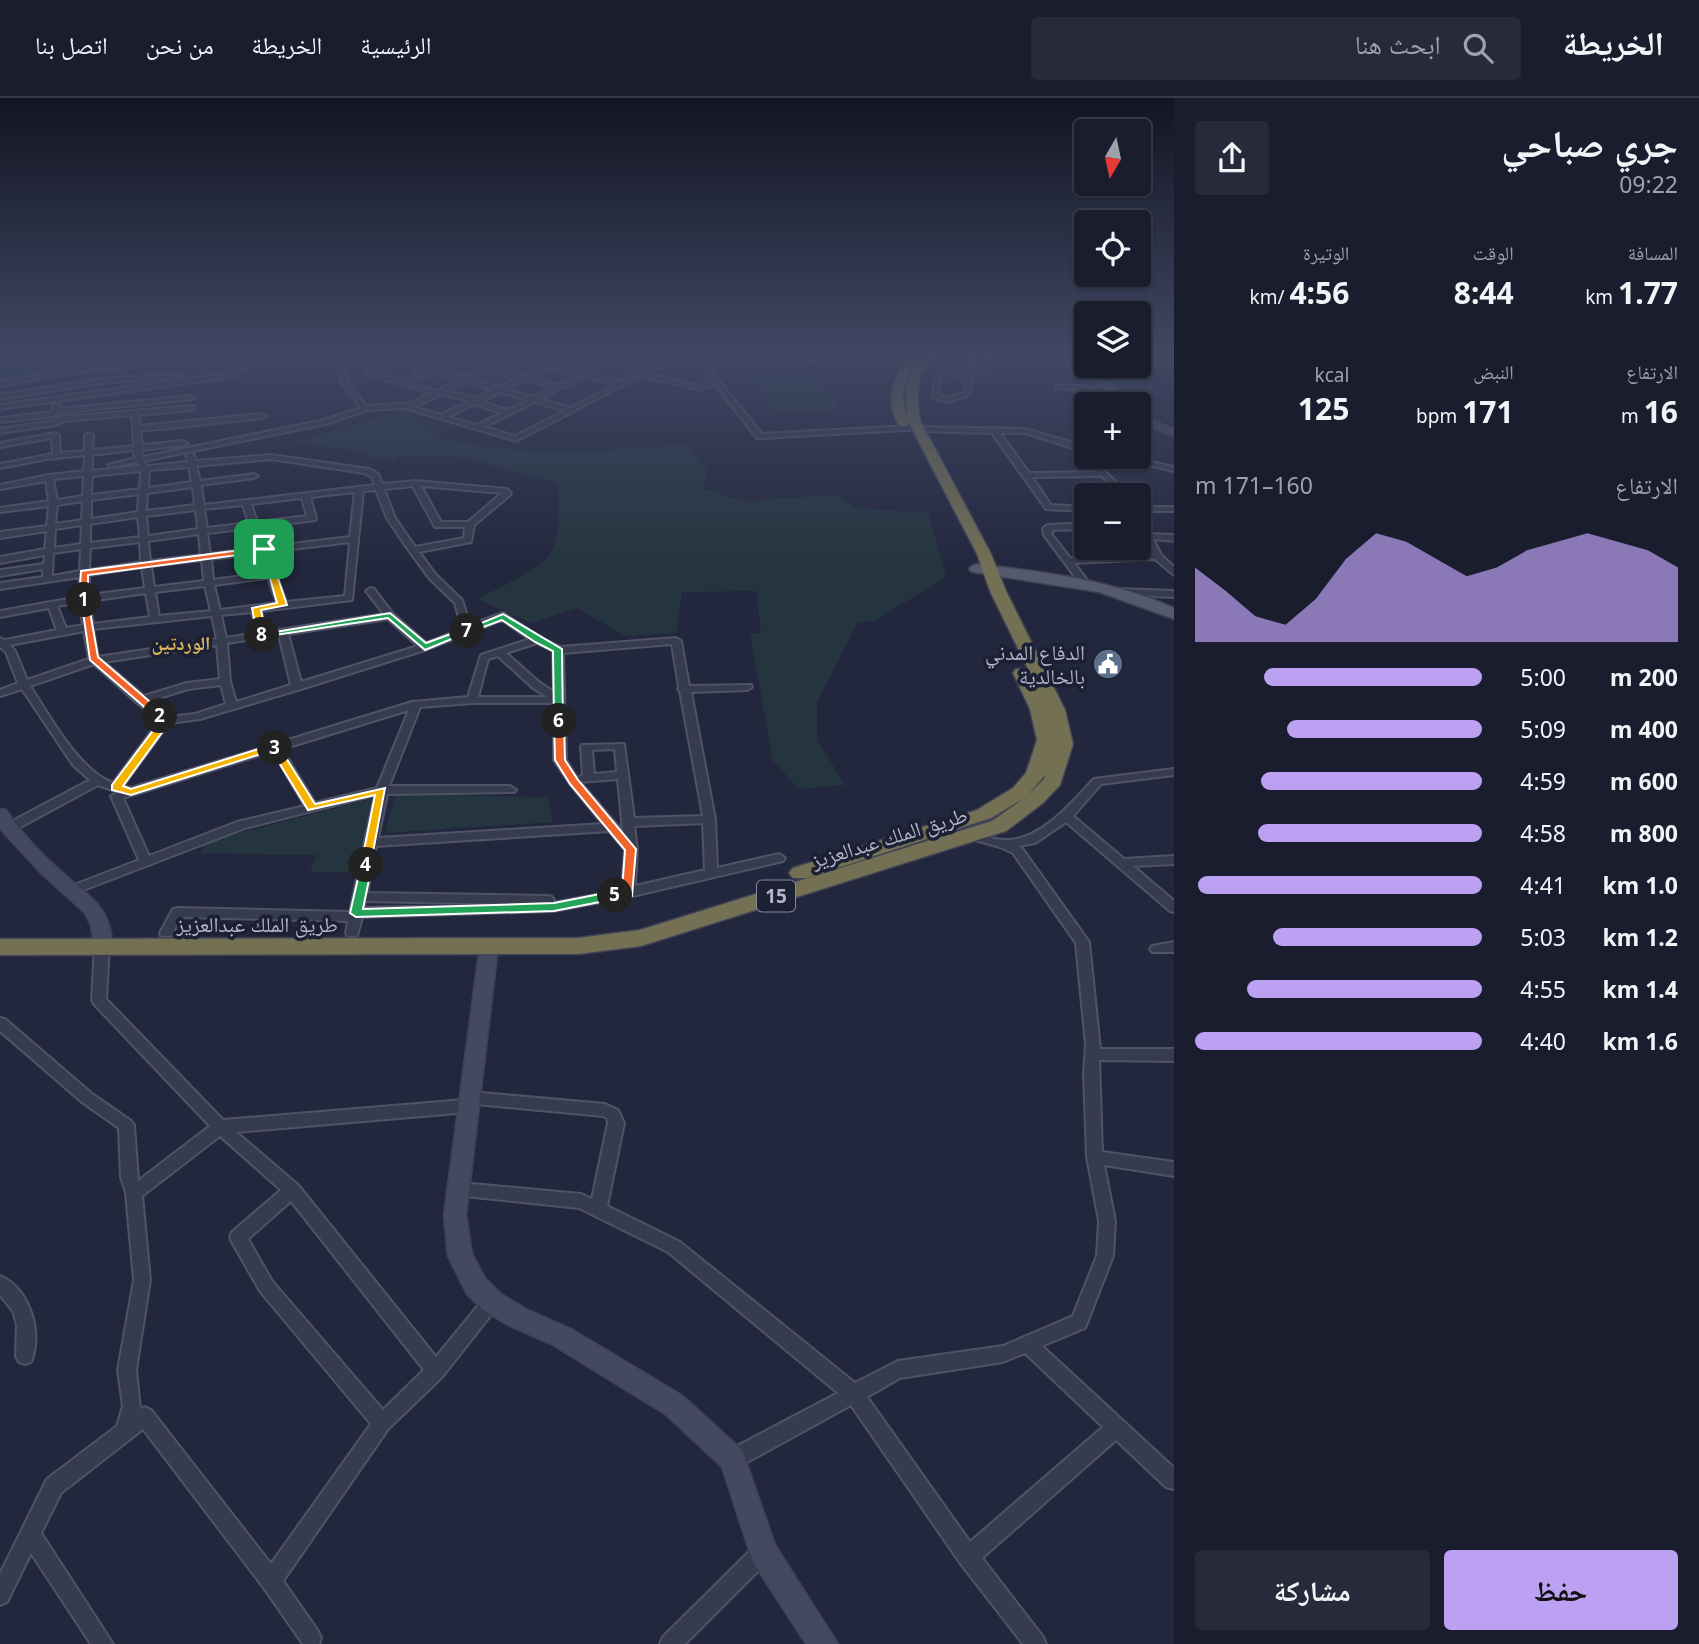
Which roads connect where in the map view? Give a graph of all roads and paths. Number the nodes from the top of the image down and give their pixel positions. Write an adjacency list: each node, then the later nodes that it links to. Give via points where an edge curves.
1 (48, 424): 15 (street)
2 (136, 424): 14 (street)
3 (195, 424): 11 (street)
4 (315, 424): 19 (street)
5 (465, 424): 12 (street)
6 (484, 424): 12 (street)
7 (544, 424): 12 (street, via 516,439)
8 (751, 424): 13 (street, via 760,436)
9 (913, 424): 13 (highway, طريق الملك عبدالعزيز / 15)
10 (1153, 424): 17 (street)
11 (188, 425): 14 (street); 21 (street)
12 (477, 428)
13 (912, 428): 16 (street); 88 (highway, طريق الملك عبدالعزيز / 15)
14 (136, 429): 23 (street)
15 (0, 431)
16 (995, 431): 22 (street, via 1042,434); 37 (street)
17 (1174, 433)
18 (89, 435): 24 (street)
19 (225, 442): 21 (street); 27 (street)
20 (5, 444): 25 (street, via 55,435); 30 (street)
21 (188, 447): 23 (street); 26 (street); 28 (street)
22 (1074, 447)
23 (138, 448): 24 (street); 26 (street)
24 (88, 454): 25 (street); 34 (street)
25 (54, 457): 30 (street); 39 (street)
26 (139, 459): 31 (street); 34 (street)
27 (229, 459): 28 (street); 44 (street, via 271,457 366,471 374,476)
28 (192, 464): 31 (street); 42 (street)
29 (1151, 464): 33 (street)
30 (2, 465): 36 (street)
31 (145, 468): 34 (street); 46 (street)
32 (1099, 469): 35 (street)
33 (1174, 469)
34 (88, 472): 39 (street); 48 (street)
35 (1105, 474): 37 (street); 41 (street)
36 (0, 475)
37 (1029, 475): 53 (street, via 1049,507)
38 (254, 476): 42 (street)
39 (52, 477): 43 (street); 50 (street)
40 (416, 483): 44 (street); 62 (street, via 438,526); 62 (street, via 507,494)
41 (1114, 483)
42 (197, 485): 46 (street); 52 (street)
43 (0, 487)
44 (378, 488): 45 (street); 76 (street, via 391,518)
45 (359, 490): 47 (street); 71 (street)
46 (145, 491): 48 (street); 57 (street)
47 (305, 495): 49 (street); 58 (street)
48 (87, 498): 50 (street); 59 (street)
49 (271, 499): 51 (street); 60 (street)
50 (53, 502): 56 (street); 63 (street)
51 (246, 502): 52 (street); 61 (street)
52 (200, 507): 57 (street); 65 (street)
53 (1074, 508)
54 (1151, 509): 55 (street)
55 (1174, 509)
56 (0, 510)
57 (142, 514): 59 (street); 69 (street)
58 (312, 518): 60 (street); 72 (street)
59 (86, 521): 63 (street); 74 (street)
60 (280, 521): 61 (street)
61 (255, 524): 65 (street); 75 (street)
62 (470, 524): 76 (street, via 468,540)
63 (52, 526): 67 (street); 77 (street)
64 (1074, 526): 82 (street, via 1047,527)
65 (203, 531): 66 (street); 78 (street)
66 (174, 534): 69 (street); 81 (street)
67 (0, 535)
68 (1151, 536): 70 (street)
69 (144, 538): 74 (street); 83 (street)
70 (1174, 538)
71 (355, 539): 72 (street); 101 (street, via 349,598)
72 (313, 543): 75 (street)
73 (1151, 544): 79 (street)
74 (85, 546): 77 (street); 87 (street)
75 (264, 549): 78 (street); 89 (street)
76 (414, 550): 110 (street, via 433,577 460,602)
77 (48, 551): 80 (street); 84 (street)
78 (206, 556): 81 (street); 92 (street)
79 (1157, 556): 82 (street); 85 (street)
80 (0, 560)
81 (177, 560): 83 (street)
82 (1067, 561): 93 (street)
83 (146, 564): 87 (street); 95 (street)
84 (46, 566): 86 (street); 91 (street)
85 (1174, 572)
86 (0, 573)
87 (84, 573): 91 (street); 99 (street)
88 (987, 573): 90 (main road, via 1009,582); 90 (main road, via 1005,567); 149 (highway, طريق الملك عبدالعزيز / 15, via 1056,710 1064,744 1053,781 1036,799 999,826); 162 (highway, طريق الملك عبدالعزيز / 15, via 1039,709 1046,740 1035,775 1020,792 985,814 638,925 573,932)
89 (274, 575): 92 (street); 101 (street)
90 (1029, 578): 93 (main road); 108 (main road, via 1126,601)
91 (47, 579): 94 (street)
92 (209, 582): 95 (street); 103 (street)
93 (1085, 584): 97 (main road)
94 (0, 586)
95 (149, 590): 99 (street); 107 (street)
96 (371, 591): 106 (street)
97 (1119, 592): 98 (street); 105 (main road)
98 (1174, 594)
99 (83, 599): 100 (street); 109 (street)
100 (52, 605): 104 (street); 111 (street)
101 (282, 605): 102 (street)
102 (256, 608): 103 (street); 113 (street)
103 (217, 613): 107 (street); 115 (street)
104 (0, 614)
105 (1174, 614)
106 (390, 615): 112 (street); 117 (street)
107 (155, 620): 109 (street)
108 (1174, 625)
109 (88, 628): 111 (street); 120 (street)
110 (467, 630): 114 (street, via 503,616); 117 (street)
111 (63, 632): 116 (street)
112 (283, 632): 113 (street); 123 (street)
113 (262, 635): 115 (street)
114 (538, 640): 118 (street); 119 (street)
115 (222, 641): 120 (street); 121 (street)
116 (1, 643): 122 (street, via 10,651)
117 (425, 647): 123 (street)
118 (558, 649): 125 (street, via 676,641); 129 (street)
119 (499, 652): 128 (street, via 484,657); 129 (street)
120 (96, 660): 122 (street); 127 (street)
121 (225, 681): 127 (street); 131 (street)
122 (24, 685): 126 (street); 137 (street, via 77,763)
123 (297, 687): 131 (street)
124 (747, 687): 125 (street)
125 (683, 689): 145 (street)
126 (0, 693)
127 (140, 700): 132 (street)
128 (472, 700): 129 (street); 130 (street)
129 (559, 700): 138 (street, via 560,760)
130 (416, 704): 133 (street); 140 (street)
131 (232, 707): 132 (street)
132 (166, 720): 139 (street)
133 (276, 747): 142 (street); 143 (street)
134 (1174, 772): 144 (street, via 1098,781)
135 (623, 775): 136 (street); 136 (street, via 620,746 586,747); 147 (street)
136 (589, 777): 138 (street)
137 (97, 781): 139 (street); 146 (street)
138 (574, 782): 148 (street)
139 (116, 787): 142 (street)
140 (382, 790): 141 (street); 143 (street); 150 (street)
141 (510, 790)
142 (131, 792): 155 (street, via 117,796)
143 (312, 808): 155 (street, via 241,825)
144 (1066, 816): 151 (street, via 1031,840); 156 (street)
145 (709, 819): 147 (street); 157 (street)
146 (4, 821): 158 (street, via 48,870)
147 (628, 822): 152 (street)
148 (612, 827): 150 (street); 152 (street)
149 (972, 835): 151 (street); 165 (highway, طريق الملك عبدالعزيز / 15, via 641,938 578,946)
150 (371, 842): 160 (street)
151 (1004, 844): 170 (street, via 1017,850 1082,942)
152 (631, 849): 159 (street)
153 (779, 858): 157 (street)
154 (1174, 860): 156 (street)
155 (146, 862): 158 (street)
156 (1122, 863): 161 (street)
157 (711, 874): 159 (street)
158 (73, 890): 164 (street, via 92,909)
159 (628, 893): 160 (street, via 549,900); 162 (street, via 554,907)
160 (360, 897): 162 (street)
161 (1174, 908)
162 (355, 921): 164 (highway, طريق الملك عبدالعزيز / 15)
163 (0, 934): 164 (highway, طريق الملك عبدالعزيز / 15)
164 (101, 940): 165 (highway, طريق الملك عبدالعزيز / 15); 166 (highway, طريق الملك عبدالعزيز / 15); 173 (street, via 99,1000)
165 (489, 946): 172 (street)
166 (0, 947)
167 (1174, 947): 168 (street)
168 (1157, 949)
169 (0, 1024): 178 (street, via 126,1125 128,1177)
170 (1092, 1055): 171 (street); 174 (street)
171 (1174, 1055)
172 (470, 1102): 173 (street); 177 (street); 179 (street, via 613,1114 616,1123)
173 (220, 1127): 176 (street); 178 (street)
174 (1095, 1157): 175 (street); 182 (street, via 1107,1221 1105,1256 1079,1322)
175 (1174, 1169)
176 (292, 1190): 184 (street); 186 (street, via 239,1237 266,1286)
177 (461, 1190): 179 (street, via 581,1201); 181 (street, via 455,1215 460,1256 476,1286)
178 (134, 1193): 188 (street, via 142,1280 127,1370 132,1406)
179 (598, 1209): 185 (street, via 674,1247)
180 (0, 1284): 183 (street, via 21,1305 28,1336)
181 (492, 1302): 184 (street); 189 (street, via 562,1337 674,1405)
182 (1027, 1344): 185 (street, via 1003,1354 898,1370); 187 (street)
183 (25, 1356)
184 (436, 1371): 186 (street)
185 (854, 1394): 189 (street); 193 (street)
186 (382, 1423): 194 (street)
187 (1117, 1427): 190 (street); 193 (street)
188 (125, 1430): 191 (street, via 54,1486); 194 (street, via 145,1416)
189 (733, 1459): 192 (street)
190 (1173, 1479)
191 (31, 1536): 195 (street); 197 (street)
192 (763, 1552): 198 (street); 199 (street)
193 (968, 1558): 200 (street)
194 (271, 1581): 196 (street)
195 (0, 1595)
196 (311, 1638)
197 (103, 1644)
198 (670, 1644)
199 (823, 1644)
200 (1036, 1644)

